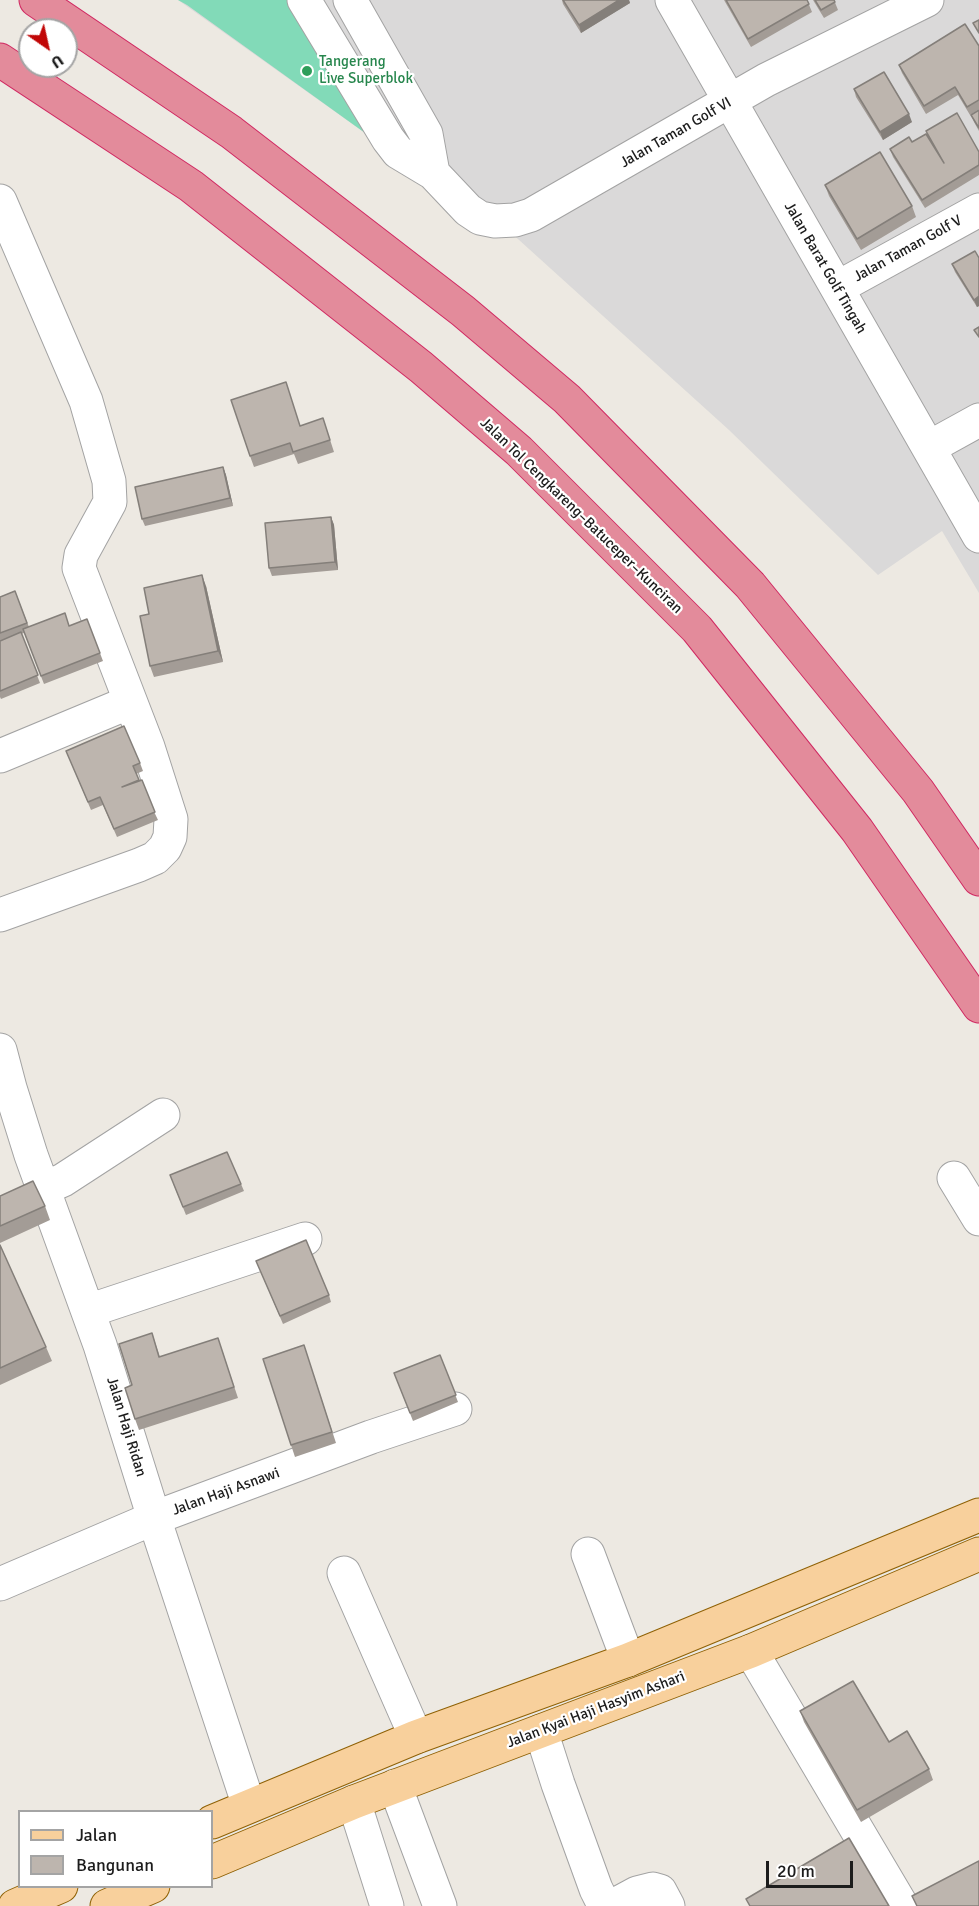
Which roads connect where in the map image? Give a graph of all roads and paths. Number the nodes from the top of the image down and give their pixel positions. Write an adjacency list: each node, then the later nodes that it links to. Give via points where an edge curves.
1 (36, 0): 17 (highway, via 231,132 463,311 567,399 750,585 918,791)
2 (304, 0): 8 (street, Jalan Taman Golf VI, via 388,139 398,152)
3 (350, 0): 8 (street, via 426,134)
4 (672, 0): 7 (street, Jalan Barat Golf Tingah)
5 (927, 0): 7 (street, Jalan Taman Golf VI)
6 (0, 60): 19 (highway, Jalan Tol Cengkareng–Batuceper–Kunciran, via 191,186 421,367 519,451 698,629 857,831)
7 (730, 102): 8 (street, Jalan Taman Golf VI, via 550,205 515,220 495,222 480,218); 11 (street, Jalan Barat Golf Tingah)
8 (433, 173)
9 (0, 201): 15 (street, via 86,401 110,481 110,502 78,568)
10 (979, 210): 11 (street, Jalan Taman Golf V)
11 (837, 288): 13 (street, Jalan Barat Golf Tingah)
12 (979, 420): 13 (street)
13 (930, 447): 14 (street, Jalan Barat Golf Tingah)
14 (979, 536)
15 (130, 702): 16 (street); 18 (street, via 171,819 165,848 139,865)
16 (0, 756)
17 (979, 879)
18 (0, 915)
19 (979, 1006)
20 (0, 1050): 23 (street, Jalan Haji Ridan)
21 (163, 1115): 23 (street)
22 (954, 1178): 24 (street)
23 (43, 1189): 26 (street, Jalan Haji Ridan)
24 (979, 1219)
25 (305, 1239): 26 (street)
26 (88, 1311): 29 (street, Jalan Haji Ridan)
27 (455, 1409): 29 (street, Jalan Haji Asnawi)
28 (979, 1515): 35 (main road)
29 (154, 1518): 33 (street, Jalan Haji Asnawi); 40 (street, Jalan Haji Ridan)
30 (588, 1554): 35 (street)
31 (979, 1554): 34 (main road, Jalan Kyai Haji Hasyim Ashari)
32 (344, 1574): 37 (street)
33 (0, 1584)
34 (751, 1651): 36 (main road, Jalan Kyai Haji Hasyim Ashari); 52 (street)
35 (628, 1660): 37 (main road)
36 (542, 1731): 38 (main road, Jalan Kyai Haji Hasyim Ashari); 49 (street, via 596,1889)
37 (416, 1737): 40 (main road)
38 (395, 1786): 39 (main road, Jalan Kyai Haji Hasyim Ashari); 48 (street)
39 (354, 1802): 42 (main road, Jalan Kyai Haji Hasyim Ashari); 47 (street)
40 (249, 1806): 41 (main road)
41 (213, 1822)
42 (213, 1862)
43 (59, 1888): 45 (main road)
44 (151, 1888): 46 (main road)
45 (15, 1906)
46 (107, 1906)
47 (387, 1906)
48 (440, 1906)
49 (609, 1906)
50 (613, 1906): 51 (street, via 654,1889 660,1891)
51 (668, 1906)
52 (902, 1906)

